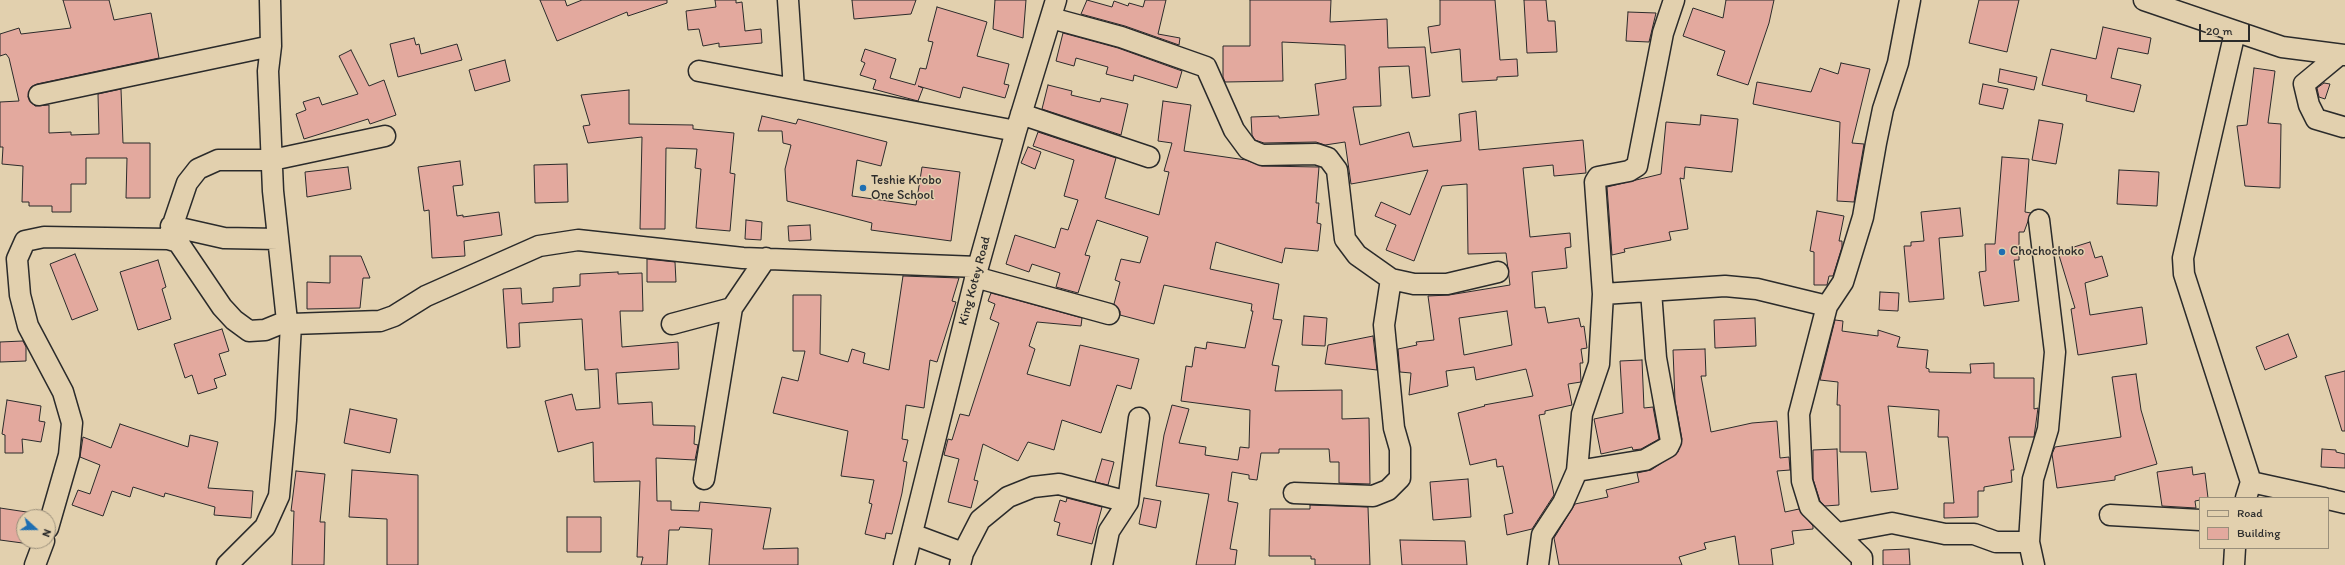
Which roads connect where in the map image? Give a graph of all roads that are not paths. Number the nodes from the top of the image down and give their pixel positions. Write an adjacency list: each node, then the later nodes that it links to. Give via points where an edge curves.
1 (270, 0): 8 (street)
2 (788, 0): 11 (street)
3 (1674, 0): 26 (street, via 1663,32 1637,166 1629,171 1598,177 1594,182)
4 (1910, 0): 27 (street, via 1898,63 1877,136 1863,217 1843,282)
5 (2144, 0): 7 (street)
6 (1053, 9): 13 (street, King Kotey Road); 24 (street, via 1121,37 1206,67 1234,130 1248,149 1262,155 1316,154 1328,158 1337,170 1345,239 1357,255)
7 (2235, 32): 9 (street, via 2282,47); 35 (street, via 2183,258 2184,274)
8 (271, 46): 12 (street); 17 (street, via 268,71)
9 (2342, 55): 14 (street, via 2304,84 2309,105 2316,119)
10 (699, 71): 11 (street)
11 (794, 89): 13 (street)
12 (39, 94)
13 (1019, 123): 16 (street); 22 (street, King Kotey Road)
14 (2343, 127)
15 (385, 136): 17 (street)
16 (1149, 157)
17 (272, 160): 19 (street, via 218,160 198,169 187,183); 20 (street)
18 (2039, 220): 46 (street, via 2055,352 2048,429 2033,478)
19 (170, 233): 20 (street); 30 (street, via 234,320 250,331 265,330); 41 (street, via 44,237 25,241 17,259 20,295 28,326 63,392 72,422 69,455)
20 (278, 239): 30 (street)
21 (766, 258): 22 (street); 28 (street); 30 (street, via 743,258 578,240 539,246 426,296 394,316 380,321)
22 (977, 272): 29 (street); 45 (street, King Kotey Road)
23 (1498, 272): 24 (street, via 1447,284 1414,284)
24 (1391, 279): 36 (street, via 1384,325 1394,428 1400,449 1400,478 1388,490 1374,496)
25 (1651, 291): 26 (street); 27 (street, via 1725,286 1757,289); 33 (street, via 1656,358 1671,441 1668,447 1644,460)
26 (1603, 294): 33 (street, via 1599,364 1582,414)
27 (1827, 306): 44 (street, via 1798,414 1802,481 1810,507)
28 (732, 308): 31 (street); 34 (street)
29 (1109, 314)
30 (289, 323): 51 (street, via 286,420 279,496 265,527)
31 (672, 324)
32 (1139, 418): 39 (street)
33 (1577, 471): 54 (street, via 1563,504 1542,535)
34 (704, 479)
35 (2248, 490): 37 (street)
36 (1294, 493)
37 (2314, 497)
38 (2329, 499): 40 (street)
39 (1128, 502): 49 (street, via 1059,484 1033,487 1008,497 980,520); 53 (street, via 1109,531)
40 (2345, 503)
41 (53, 509)
42 (2110, 515): 43 (street)
43 (2199, 520)
44 (1838, 533): 46 (street, via 1892,523 1945,534 1974,534 1996,542); 55 (street, via 1862,558)
45 (912, 534): 49 (street); 52 (street, King Kotey Road)
46 (2029, 542): 56 (street)
47 (41, 549): 50 (street)
48 (2235, 549): 57 (street)
49 (962, 559)
50 (35, 565)
51 (227, 565)
52 (904, 565)
53 (1102, 565)
54 (1538, 565)
55 (1862, 565)
56 (2034, 565)
57 (2234, 565)

